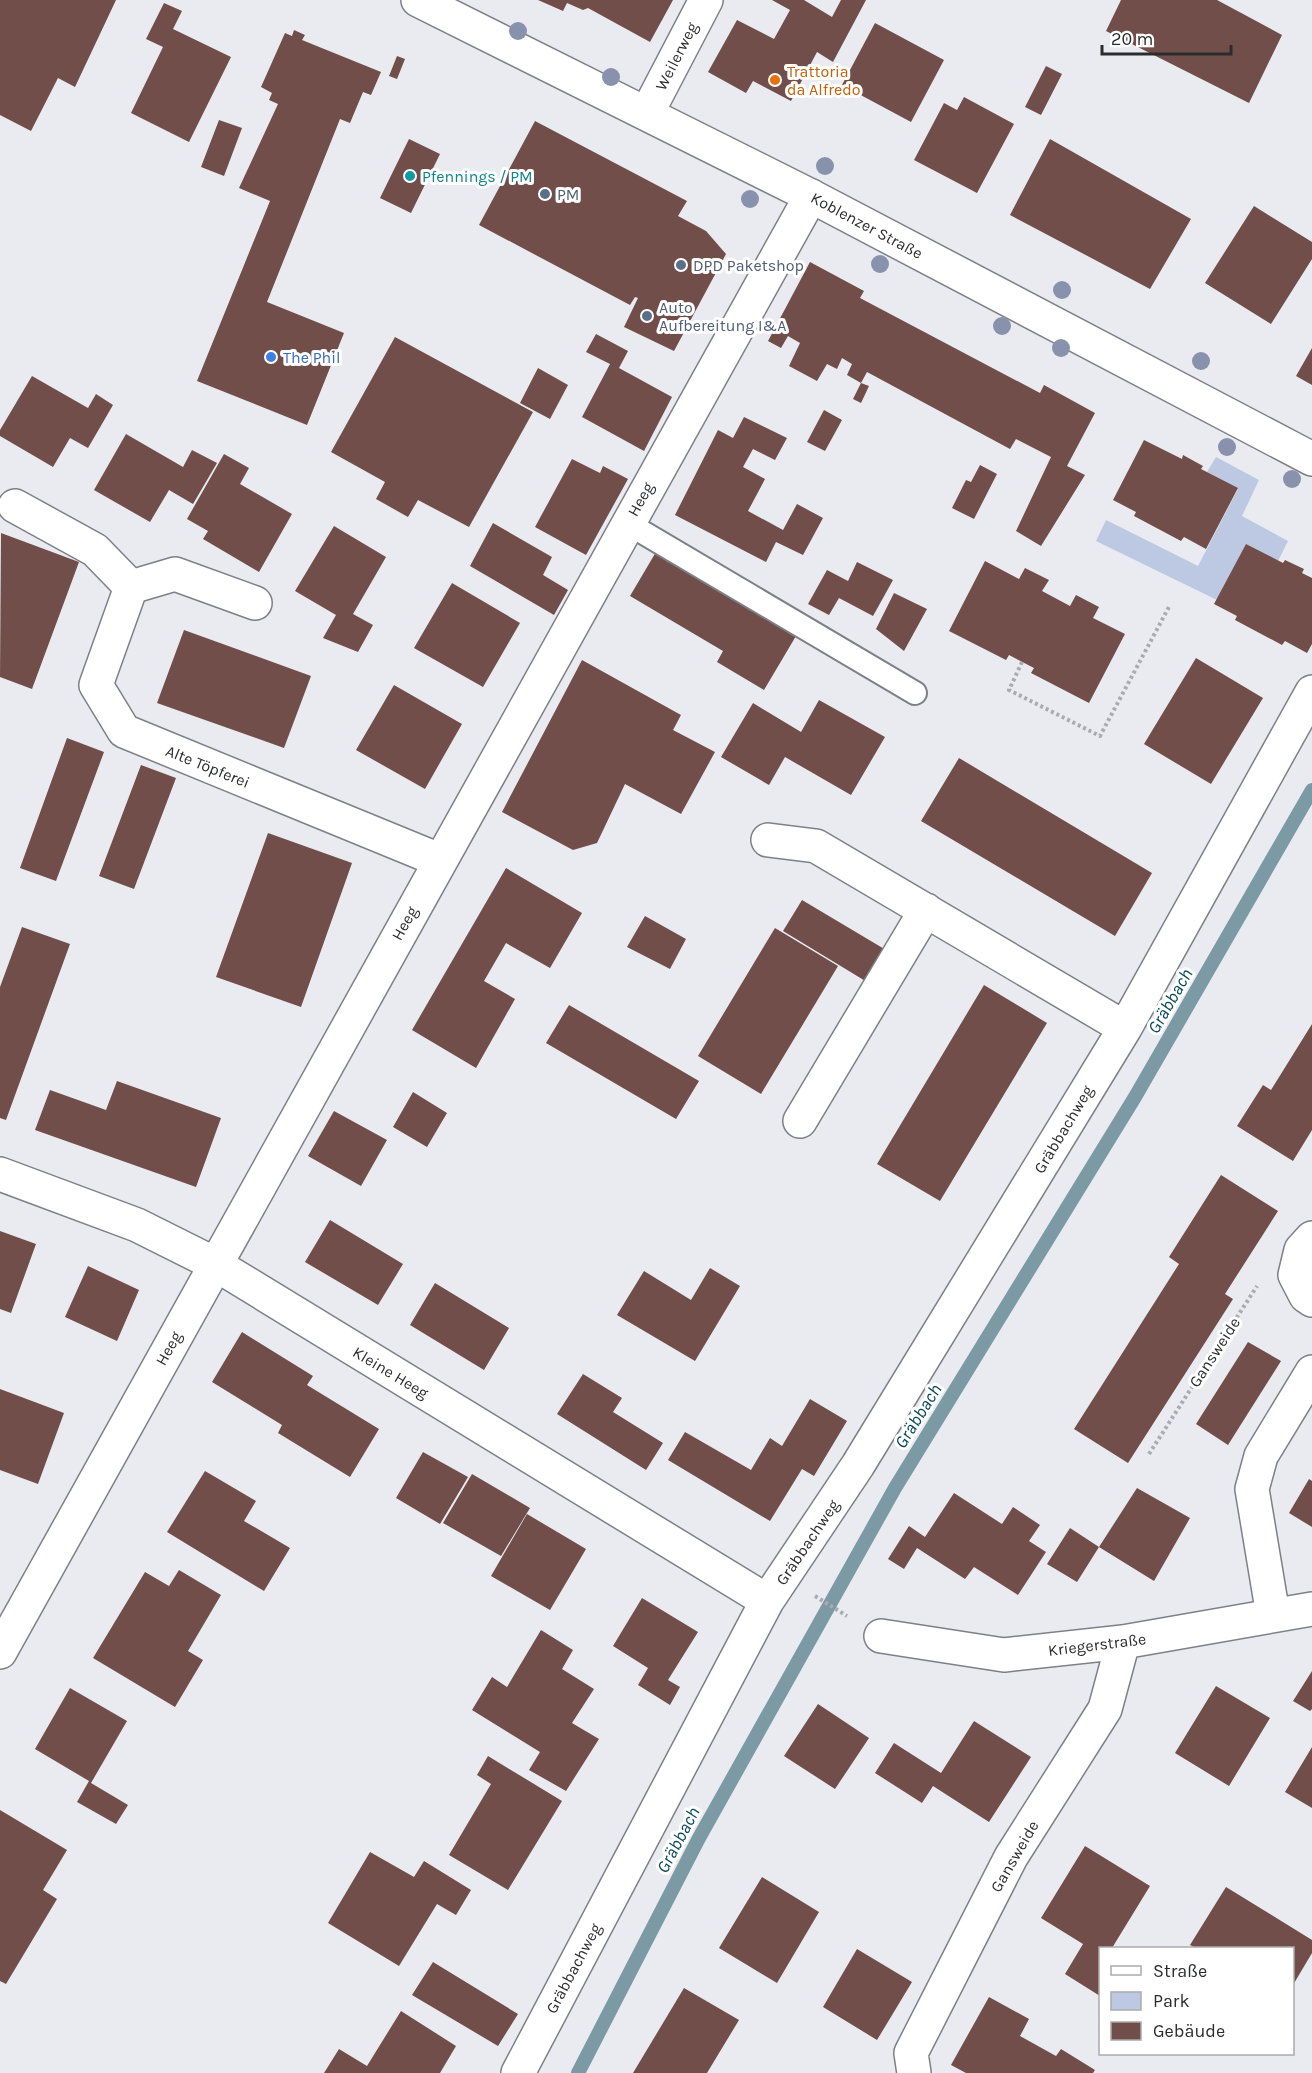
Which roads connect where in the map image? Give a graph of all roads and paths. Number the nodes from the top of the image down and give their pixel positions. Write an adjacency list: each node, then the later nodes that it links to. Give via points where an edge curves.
1 (418, 0): 3 (street, Koblenzer Straße)
2 (706, 0): 3 (street, Weilerweg)
3 (647, 112): 4 (street, Koblenzer Straße)
4 (811, 195): 5 (street, Koblenzer Straße); 7 (street, Heeg)
5 (1312, 459)
6 (15, 506): 8 (street, via 95,550)
7 (627, 522): 13 (lane); 15 (street, Heeg)
8 (131, 587): 9 (street, via 175,574); 15 (street, Alte Töpferei, via 96,685 124,731)
9 (255, 603)
10 (1170, 605): 11 (path, via 1100,736 1009,690)
11 (1022, 662)
12 (1312, 692): 17 (street, Gräbbachweg)
13 (915, 693)
14 (768, 840): 16 (street, via 816,846)
15 (439, 860): 21 (street, Heeg)
16 (926, 910): 17 (street); 18 (street)
17 (1125, 1028): 25 (street, Gräbbachweg, via 858,1465)
18 (800, 1121)
19 (0, 1174): 21 (street, Kleine Heeg, via 137,1225)
20 (1312, 1238): 22 (street, via 1301,1250)
21 (215, 1264): 25 (street, Kleine Heeg); 30 (street, Heeg)
22 (1303, 1288): 24 (path, Gansweide, via 1263,1277)
23 (1312, 1372): 27 (street, via 1261,1456 1253,1481)
24 (1149, 1454)
25 (775, 1589): 28 (path); 31 (street, Gräbbachweg)
26 (1312, 1609): 27 (street, Kriegerstraße)
27 (1273, 1615): 29 (street, Kriegerstraße)
28 (881, 1636): 29 (street, Kriegerstraße, via 1004,1655)
29 (1123, 1642): 32 (street, Gansweide, via 1105,1709 1011,1857 911,2052)
30 (0, 1652)
31 (518, 2073)
32 (914, 2073)

